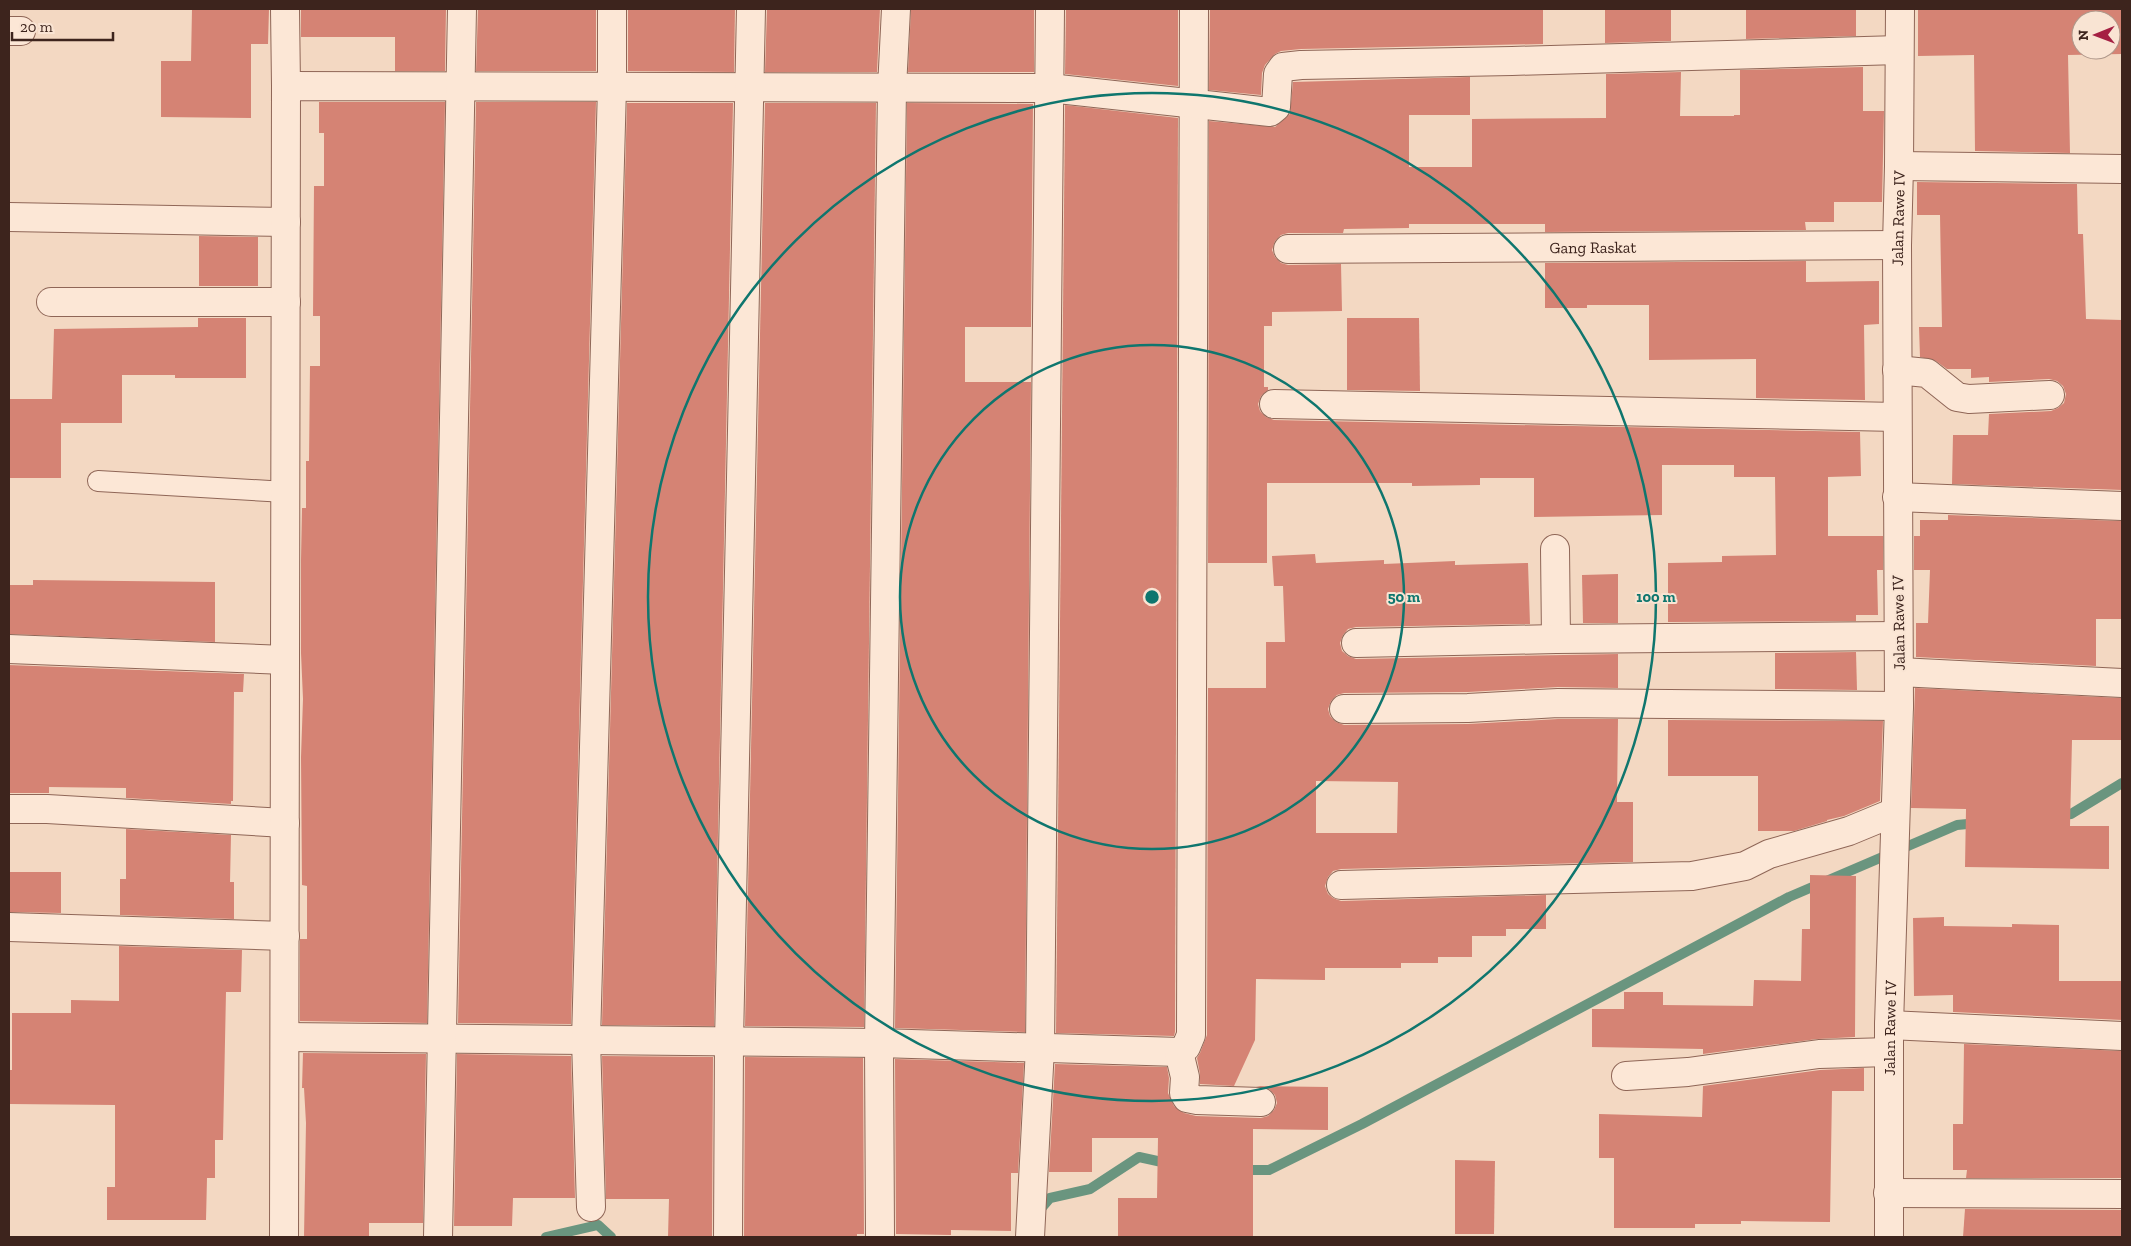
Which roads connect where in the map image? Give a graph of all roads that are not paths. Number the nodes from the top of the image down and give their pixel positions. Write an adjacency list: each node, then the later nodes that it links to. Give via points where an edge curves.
1 (285, 9): 10 (street)
2 (462, 9): 11 (street)
3 (612, 9): 12 (street)
4 (751, 9): 13 (street)
5 (896, 9): 14 (street)
6 (1050, 9): 15 (street)
7 (1194, 9): 16 (street)
8 (1900, 9): 9 (street, Jalan Rawe IV)
9 (1899, 50): 16 (street, via 1301,65 1284,67 1278,74 1276,107 1270,112); 17 (street, Jalan Rawe IV)
10 (286, 86): 11 (street); 20 (street)
11 (460, 86): 12 (street); 52 (street)
12 (612, 87): 13 (street); 53 (street)
13 (749, 87): 14 (street); 54 (street)
14 (892, 88): 15 (street); 55 (street)
15 (1049, 88): 16 (street); 56 (street)
16 (1193, 104): 57 (street, via 1191,1035 1186,1047)
17 (1899, 166): 18 (street); 21 (street, Jalan Rawe IV)
18 (2122, 169)
19 (9, 217): 20 (street)
20 (286, 222): 24 (street)
21 (1897, 245): 22 (street, Gang Raskat); 25 (street, Jalan Rawe IV)
22 (1288, 249)
23 (51, 302): 24 (street)
24 (286, 302): 30 (street)
25 (1897, 370): 26 (street, via 1927,374 1957,397 1969,399); 28 (street, Jalan Rawe IV)
26 (2050, 395)
27 (1274, 404): 28 (street)
28 (1898, 416): 31 (street, Jalan Rawe IV)
29 (98, 481): 30 (lane)
30 (286, 492): 38 (street)
31 (1897, 497): 32 (street); 34 (street, Jalan Rawe IV)
32 (2122, 506)
33 (1555, 549): 35 (street)
34 (1898, 636): 35 (street); 39 (street, Jalan Rawe IV)
35 (1556, 638): 36 (street)
36 (1356, 643)
37 (9, 650): 38 (street)
38 (285, 660): 44 (street)
39 (1899, 672): 40 (street); 41 (street, Jalan Rawe IV)
40 (2122, 683)
41 (1899, 706): 42 (street, via 1558,703); 45 (street, Jalan Rawe IV)
42 (1344, 709)
43 (9, 809): 44 (street)
44 (285, 823): 48 (street)
45 (1895, 825): 46 (street, via 1849,831 1769,854 1745,866 1692,876); 49 (street, Jalan Rawe IV)
46 (1341, 885)
47 (9, 927): 48 (street)
48 (284, 936): 51 (street)
49 (1889, 1025): 50 (street); 58 (street, Jalan Rawe IV)
50 (2122, 1036)
51 (285, 1037): 52 (street); 64 (street)
52 (443, 1039): 53 (street); 65 (street)
53 (586, 1040): 54 (street); 63 (street)
54 (729, 1042): 55 (street); 66 (street)
55 (879, 1043): 56 (street); 67 (street)
56 (1040, 1048): 57 (street); 68 (street)
57 (1179, 1052): 60 (street, via 1187,1098)
58 (1889, 1052): 59 (street, via 1819,1054 1688,1072); 61 (street, Jalan Rawe IV)
59 (1626, 1076)
60 (1261, 1102)
61 (1888, 1193): 62 (street); 69 (street, Jalan Rawe IV)
62 (2122, 1194)
63 (591, 1207)
64 (284, 1237)
65 (438, 1237)
66 (728, 1237)
67 (880, 1237)
68 (1030, 1237)
69 (1890, 1237)

